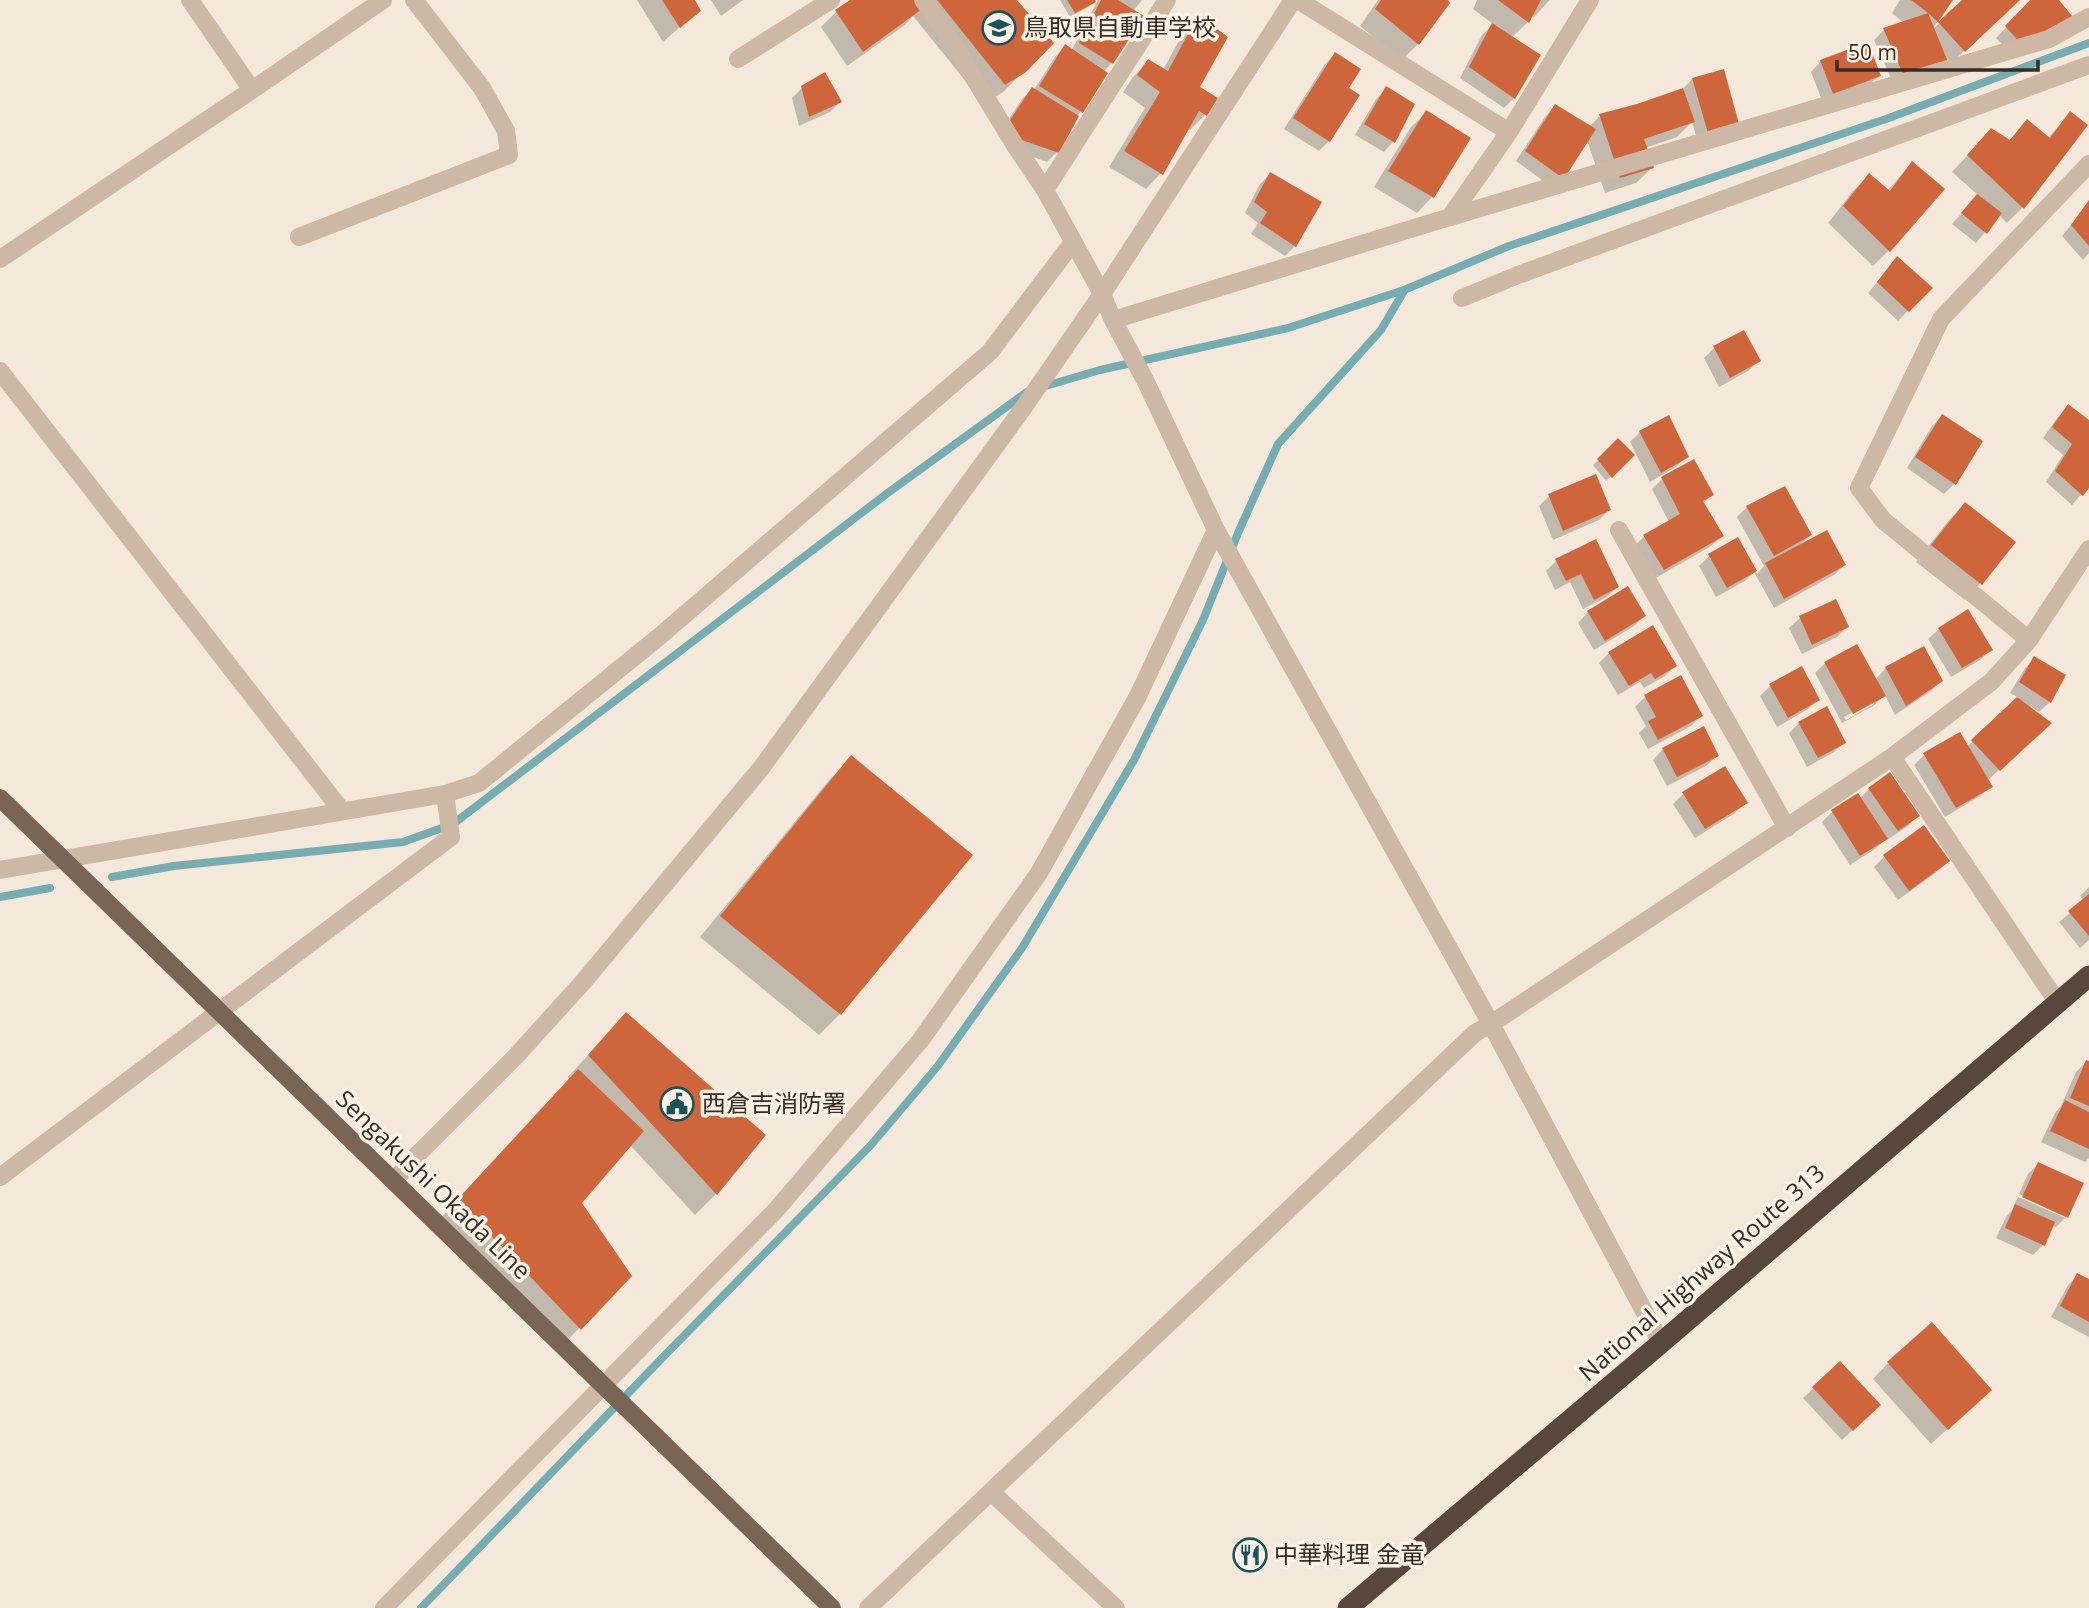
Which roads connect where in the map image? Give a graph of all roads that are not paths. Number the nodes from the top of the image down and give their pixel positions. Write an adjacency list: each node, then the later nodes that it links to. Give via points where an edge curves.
1 (190, 0): 12 (street)
2 (383, 0): 12 (street)
3 (414, 0): 17 (street, via 482,88 506,131 509,155)
4 (831, 0): 10 (street)
5 (923, 0): 15 (street)
6 (1167, 0): 15 (street)
7 (1295, 0): 13 (street); 20 (street)
8 (1590, 0): 13 (street)
9 (2089, 17): 16 (street, via 2049,39)
10 (738, 59)
11 (2089, 65): 21 (street)
12 (252, 90): 19 (street)
13 (1509, 132): 16 (street)
14 (2089, 164): 27 (street, via 1941,319 1859,488 1883,520)
15 (1045, 190): 18 (street)
16 (1450, 217): 22 (street)
17 (299, 237)
18 (1073, 242): 20 (street); 29 (street, via 990,352 660,636 479,783)
19 (0, 259)
20 (1102, 295): 22 (street); 40 (street, via 762,767 584,981)
21 (1462, 298)
22 (1113, 320): 25 (street)
23 (0, 371): 31 (street)
24 (1619, 530): 32 (street)
25 (1220, 537): 38 (street); 42 (street, via 1039,873 920,1041 776,1210)
26 (2089, 549): 27 (street)
27 (2029, 640): 28 (street, via 1992,682)
28 (1892, 757): 32 (street); 36 (street)
29 (446, 794): 31 (street); 37 (street, via 451,837)
30 (0, 798): 33 (main road, Sengakushi Okada Line)
31 (342, 811): 33 (street)
32 (1787, 828): 38 (street)
33 (63, 859): 34 (street); 37 (main road, Sengakushi Okada Line)
34 (0, 870)
35 (2089, 976): 36 (highway, National Highway Route 313)
36 (2058, 1003): 41 (highway, National Highway Route 313)
37 (220, 1011): 39 (street); 40 (main road, Sengakushi Okada Line)
38 (1491, 1024): 41 (street); 43 (street, via 1475,1033)
39 (0, 1177)
40 (394, 1181): 42 (main road, Sengakushi Okada Line)
41 (1661, 1343): 48 (highway, National Highway Route 313)
42 (605, 1388): 44 (street); 45 (main road, Sengakushi Okada Line)
43 (992, 1492): 46 (street); 47 (street)
44 (384, 1608)
45 (832, 1608)
46 (868, 1608)
47 (1116, 1608)
48 (1348, 1608)

